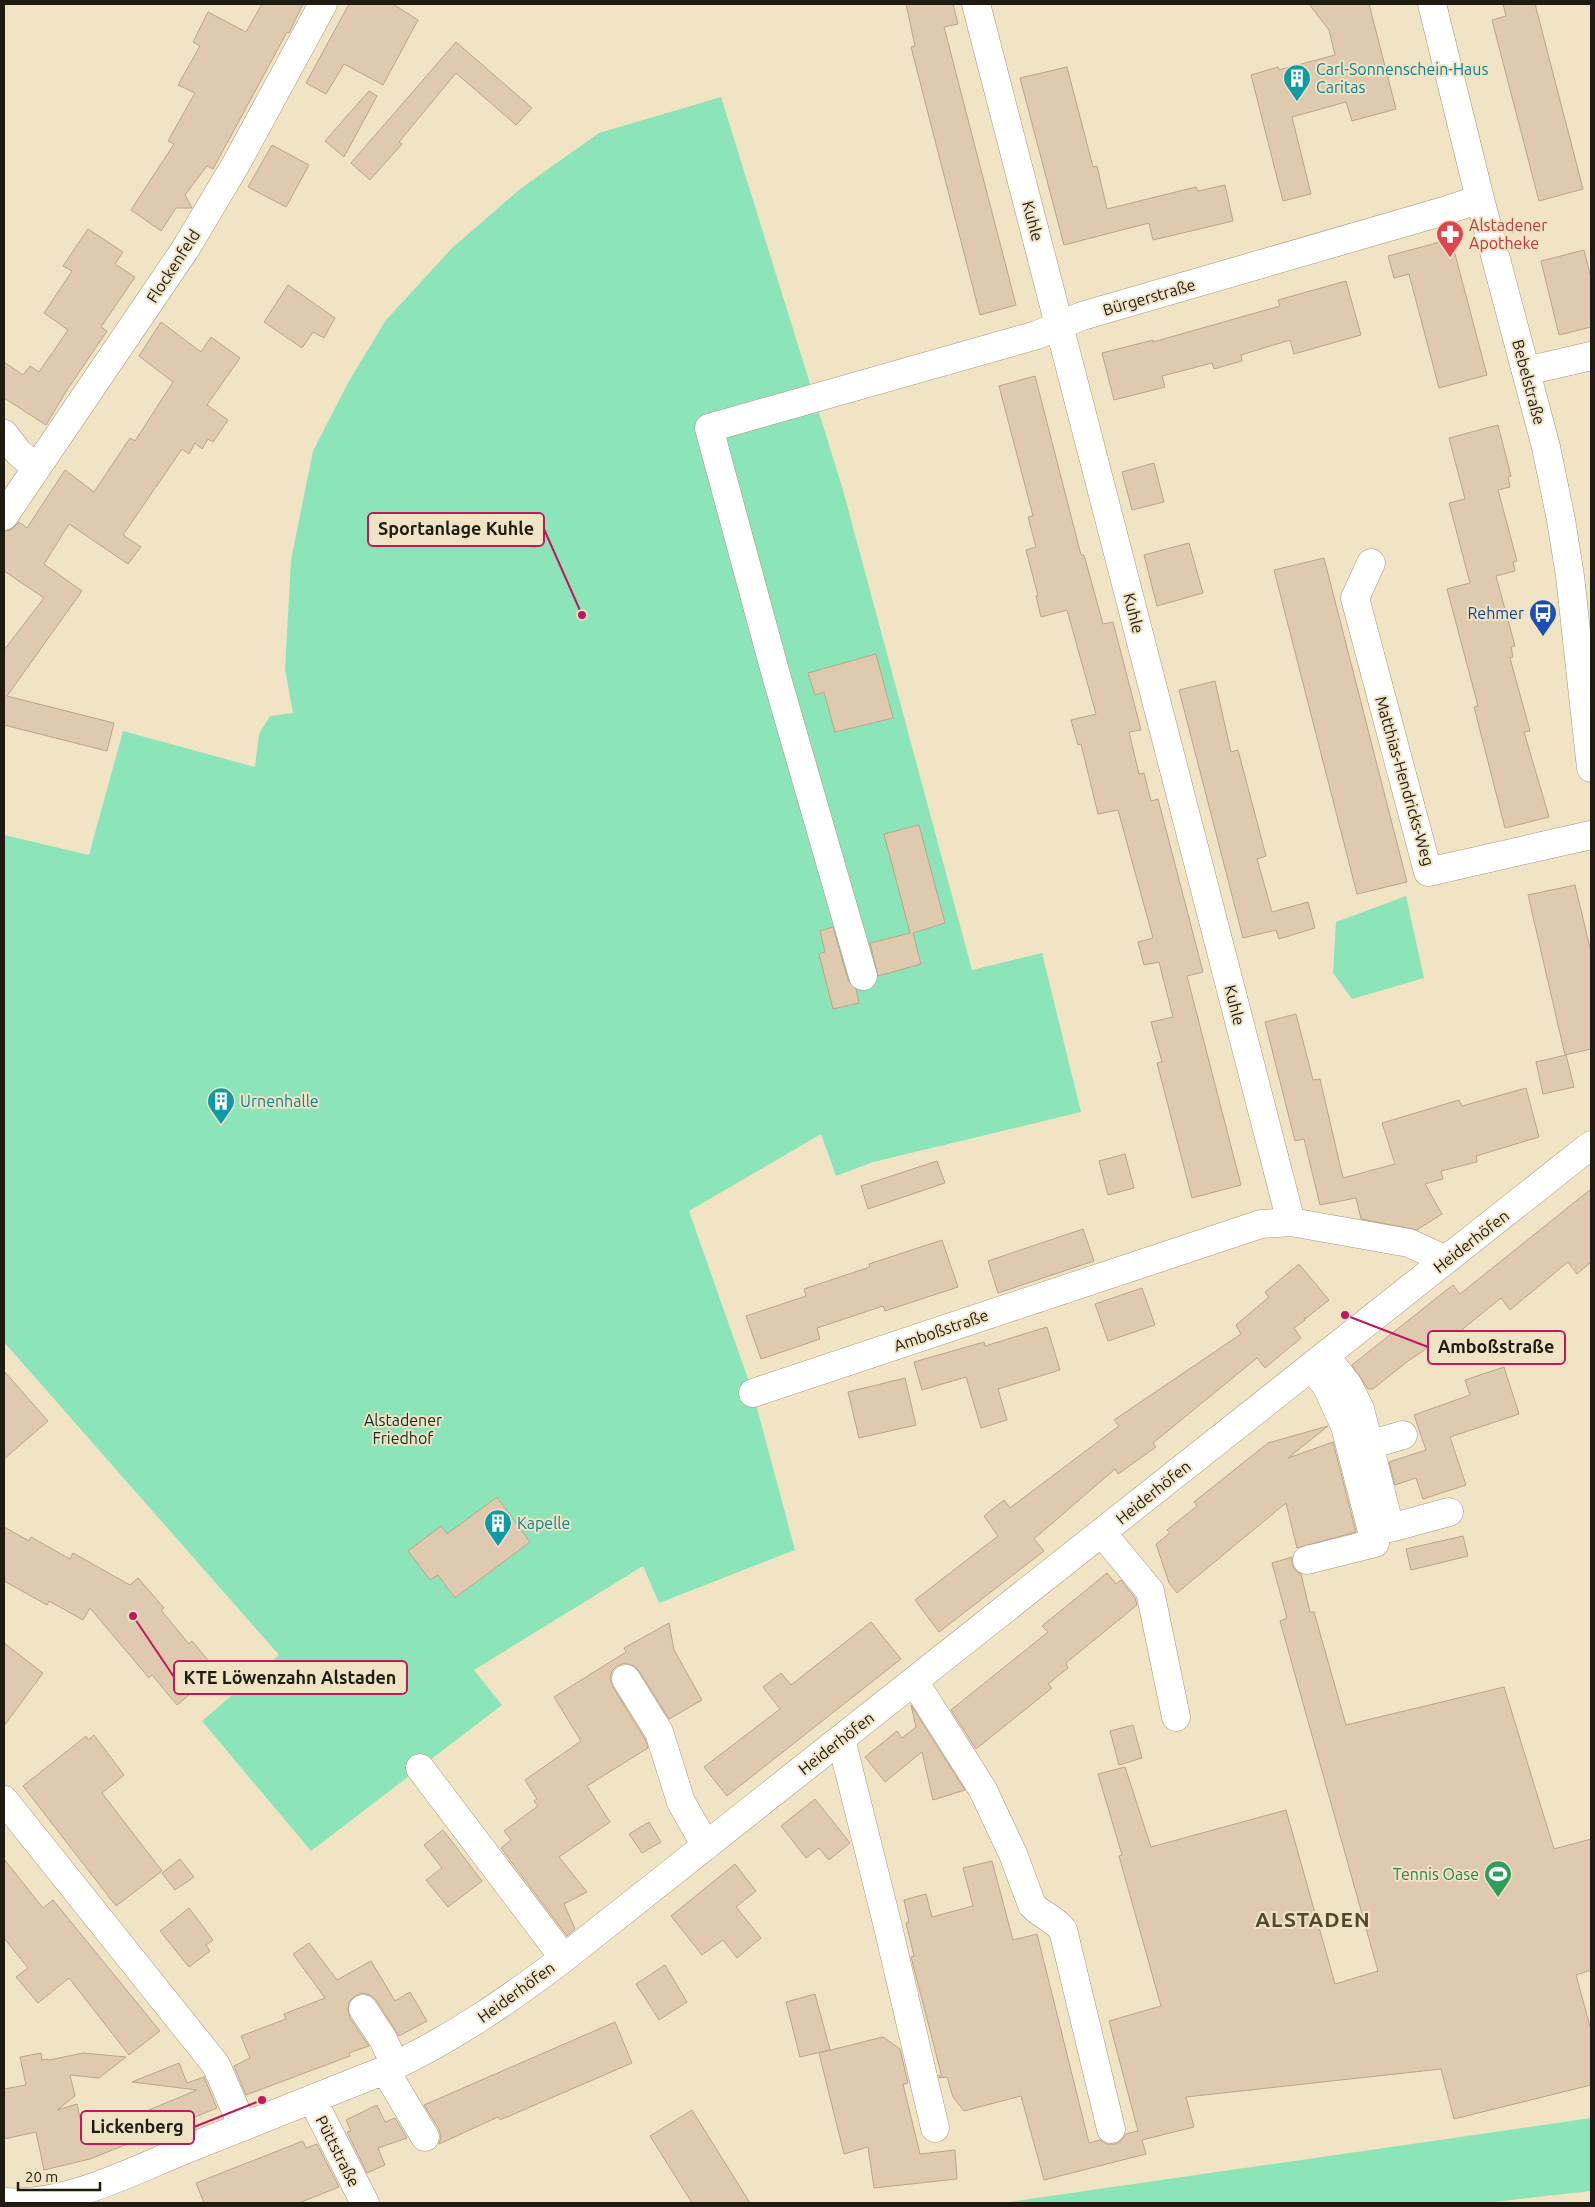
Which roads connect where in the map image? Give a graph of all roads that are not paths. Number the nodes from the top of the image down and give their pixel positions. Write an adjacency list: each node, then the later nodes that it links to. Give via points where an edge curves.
1 (323, 4): 9 (street, Flockenfeld, via 186,248)
2 (976, 4): 5 (street, Kuhle)
3 (1432, 4): 4 (street, Bebelstraße)
4 (1480, 199): 5 (street, Bürgerstraße, via 1082,316); 7 (street, Bebelstraße)
5 (1060, 327): 15 (street, Bürgerstraße, via 709,428); 17 (street, Kuhle)
6 (1591, 356): 7 (street)
7 (1526, 371): 12 (street, Bebelstraße, via 1561,520)
8 (4, 434): 9 (street)
9 (36, 468): 10 (street, Flockenfeld)
10 (4, 516)
11 (1372, 562): 14 (street, Matthias-Hendricks-Weg, via 1355,598 1428,872)
12 (1580, 574): 13 (street, Bebelstraße)
13 (1591, 768)
14 (1591, 835)
15 (863, 976)
16 (1591, 1145): 18 (street, Heiderhöfen)
17 (1291, 1222): 18 (street, Amboßstraße, via 1409,1244); 20 (street, Amboßstraße, via 1237,1231 792,1389)
18 (1446, 1260): 19 (street, Heiderhöfen)
19 (1318, 1362): 22 (street, via 1348,1385 1360,1408); 24 (street, Heiderhöfen); 25 (street, via 1345,1426 1375,1542)
20 (753, 1393)
21 (1402, 1435): 22 (street)
22 (1369, 1445): 23 (street, via 1390,1528)
23 (1449, 1512)
24 (1102, 1533): 27 (street, Heiderhöfen); 28 (street, via 1150,1591)
25 (1307, 1560)
26 (626, 1679): 32 (street, via 659,1732 681,1802)
27 (914, 1681): 29 (street, Heiderhöfen); 39 (street, via 983,1790 1013,1854 1032,1905 1063,1930)
28 (1176, 1717)
29 (841, 1739): 32 (street, Heiderhöfen); 38 (street)
30 (420, 1768): 33 (street)
31 (4, 1800): 37 (street, via 216,2065)
32 (706, 1846): 33 (street, Heiderhöfen)
33 (564, 1958): 35 (street, Heiderhöfen, via 478,2020 420,2054)
34 (363, 2009): 35 (street, via 383,2039)
35 (390, 2067): 36 (street, Heiderhöfen); 40 (street)
36 (312, 2099): 37 (street, Heiderhöfen); 42 (street, Püttstraße)
37 (243, 2127): 41 (street, Heiderhöfen, via 72,2194 31,2203)
38 (936, 2128)
39 (1111, 2129)
40 (425, 2137)
41 (4, 2202)
42 (365, 2203)

